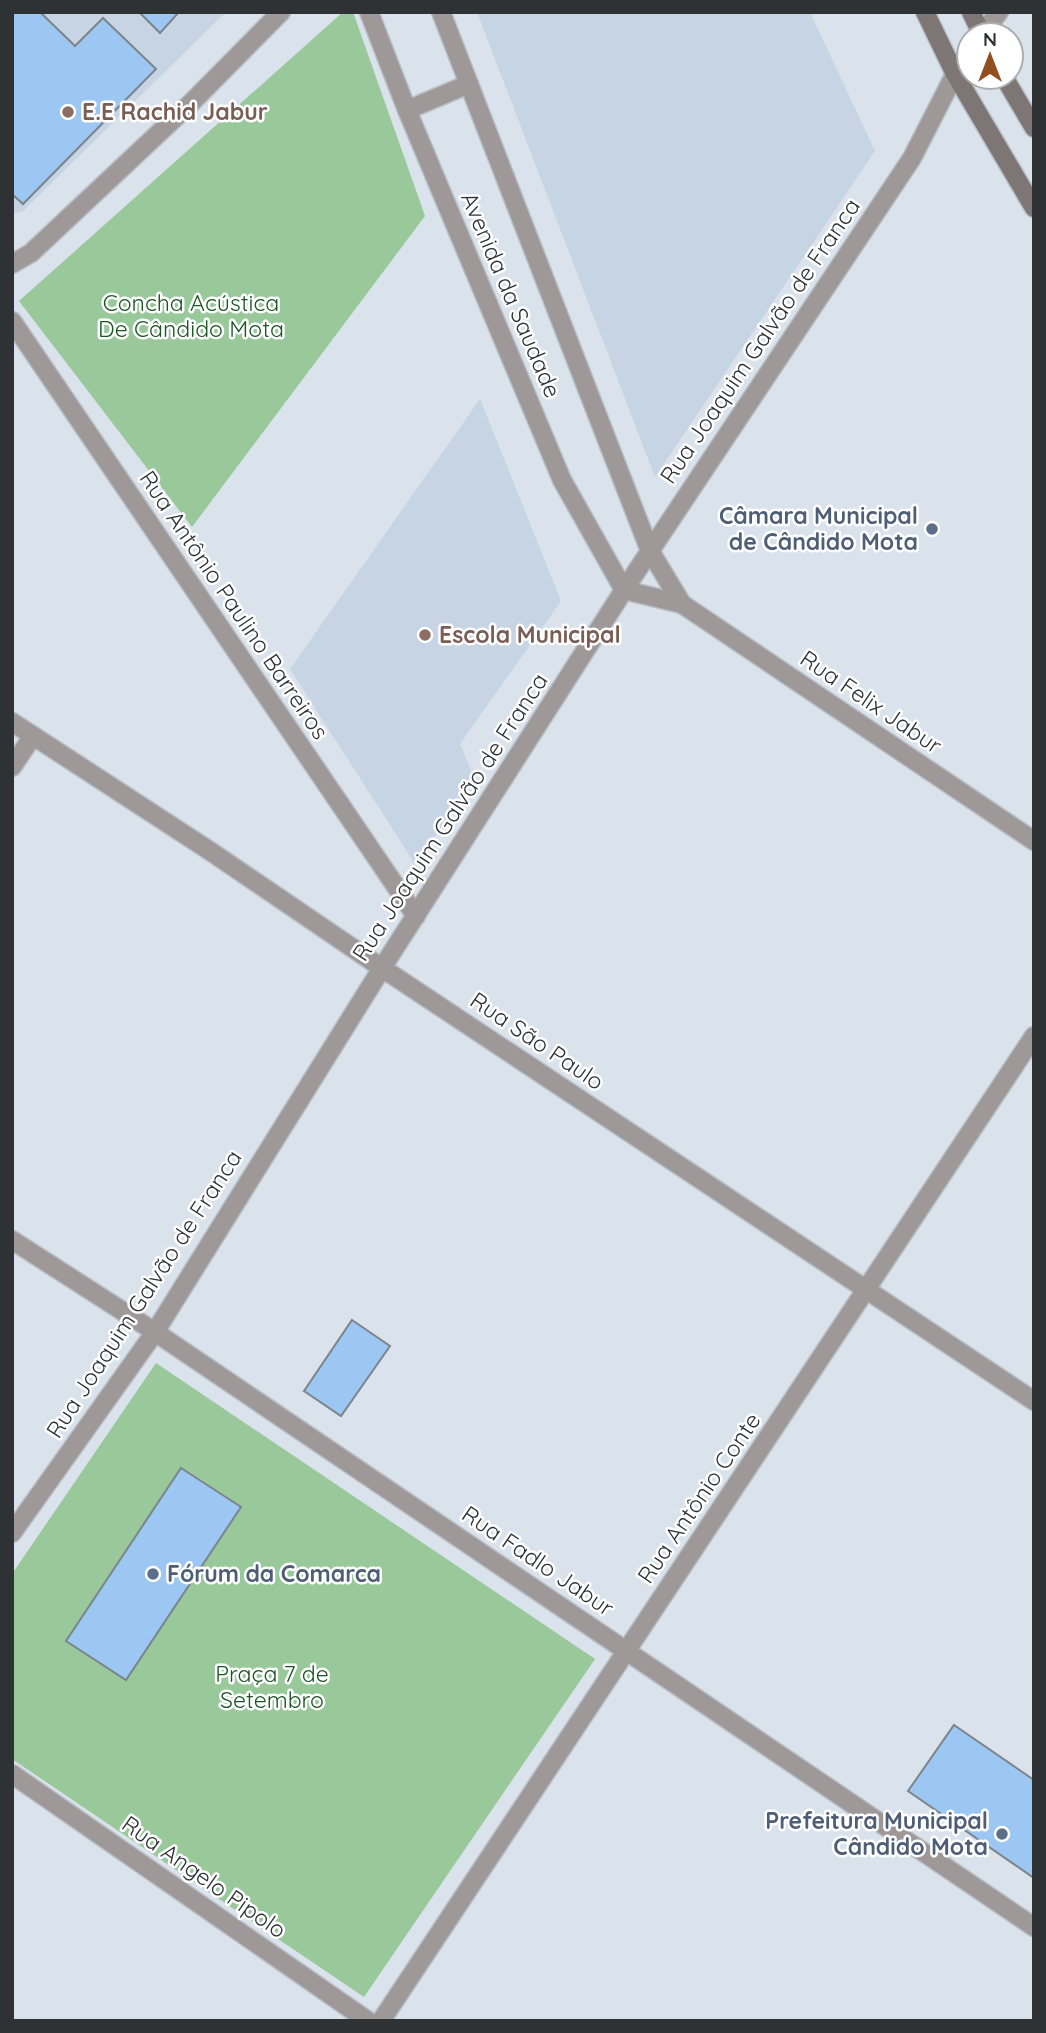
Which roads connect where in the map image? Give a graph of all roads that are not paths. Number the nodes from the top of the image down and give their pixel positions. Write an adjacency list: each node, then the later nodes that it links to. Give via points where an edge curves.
1 (281, 12): 12 (street, via 31,253)
2 (369, 12): 9 (street, Avenida da Saudade)
3 (442, 12): 6 (street, Avenida da Saudade)
4 (925, 12): 5 (main road)
5 (955, 74): 14 (street, Rua Joaquim Galvão de Franca, via 912,158)
6 (469, 84): 9 (street); 14 (street, Avenida da Saudade)
7 (965, 91): 11 (main road)
8 (1012, 91): 10 (main road)
9 (407, 110): 15 (street, Avenida da Saudade, via 562,480)
10 (1034, 128)
11 (1034, 208)
12 (12, 264)
13 (12, 321): 21 (street, Rua Antônio Paulino Barreiros)
14 (650, 551): 15 (street, Rua Joaquim Galvão de Franca); 16 (street, Rua Felix Jabur)
15 (625, 590): 16 (street, Rua Felix Jabur); 21 (street, Rua Joaquim Galvão de Franca)
16 (681, 604): 20 (street, Rua Felix Jabur)
17 (12, 722): 18 (street, Rua São Paulo)
18 (33, 736): 19 (street); 22 (street, Rua São Paulo)
19 (12, 767)
20 (1034, 841)
21 (415, 916): 22 (street, Rua Joaquim Galvão de Franca)
22 (383, 968): 25 (street, Rua São Paulo); 26 (street, Rua Joaquim Galvão de Franca)
23 (1034, 1036): 25 (street, Rua Antônio Conte)
24 (12, 1240): 26 (street, Rua Fadlo Jabur)
25 (866, 1289): 27 (street, Rua São Paulo); 29 (street, Rua Antônio Conte)
26 (155, 1332): 28 (street, Rua Joaquim Galvão de Franca); 29 (street, Rua Fadlo Jabur)
27 (1034, 1401)
28 (12, 1533)
29 (626, 1651): 31 (street, Rua Fadlo Jabur); 33 (street, Rua Antônio Conte)
30 (12, 1774): 32 (street, Rua Angelo Pipolo)
31 (1034, 1927)
32 (368, 2021)
33 (381, 2021)

